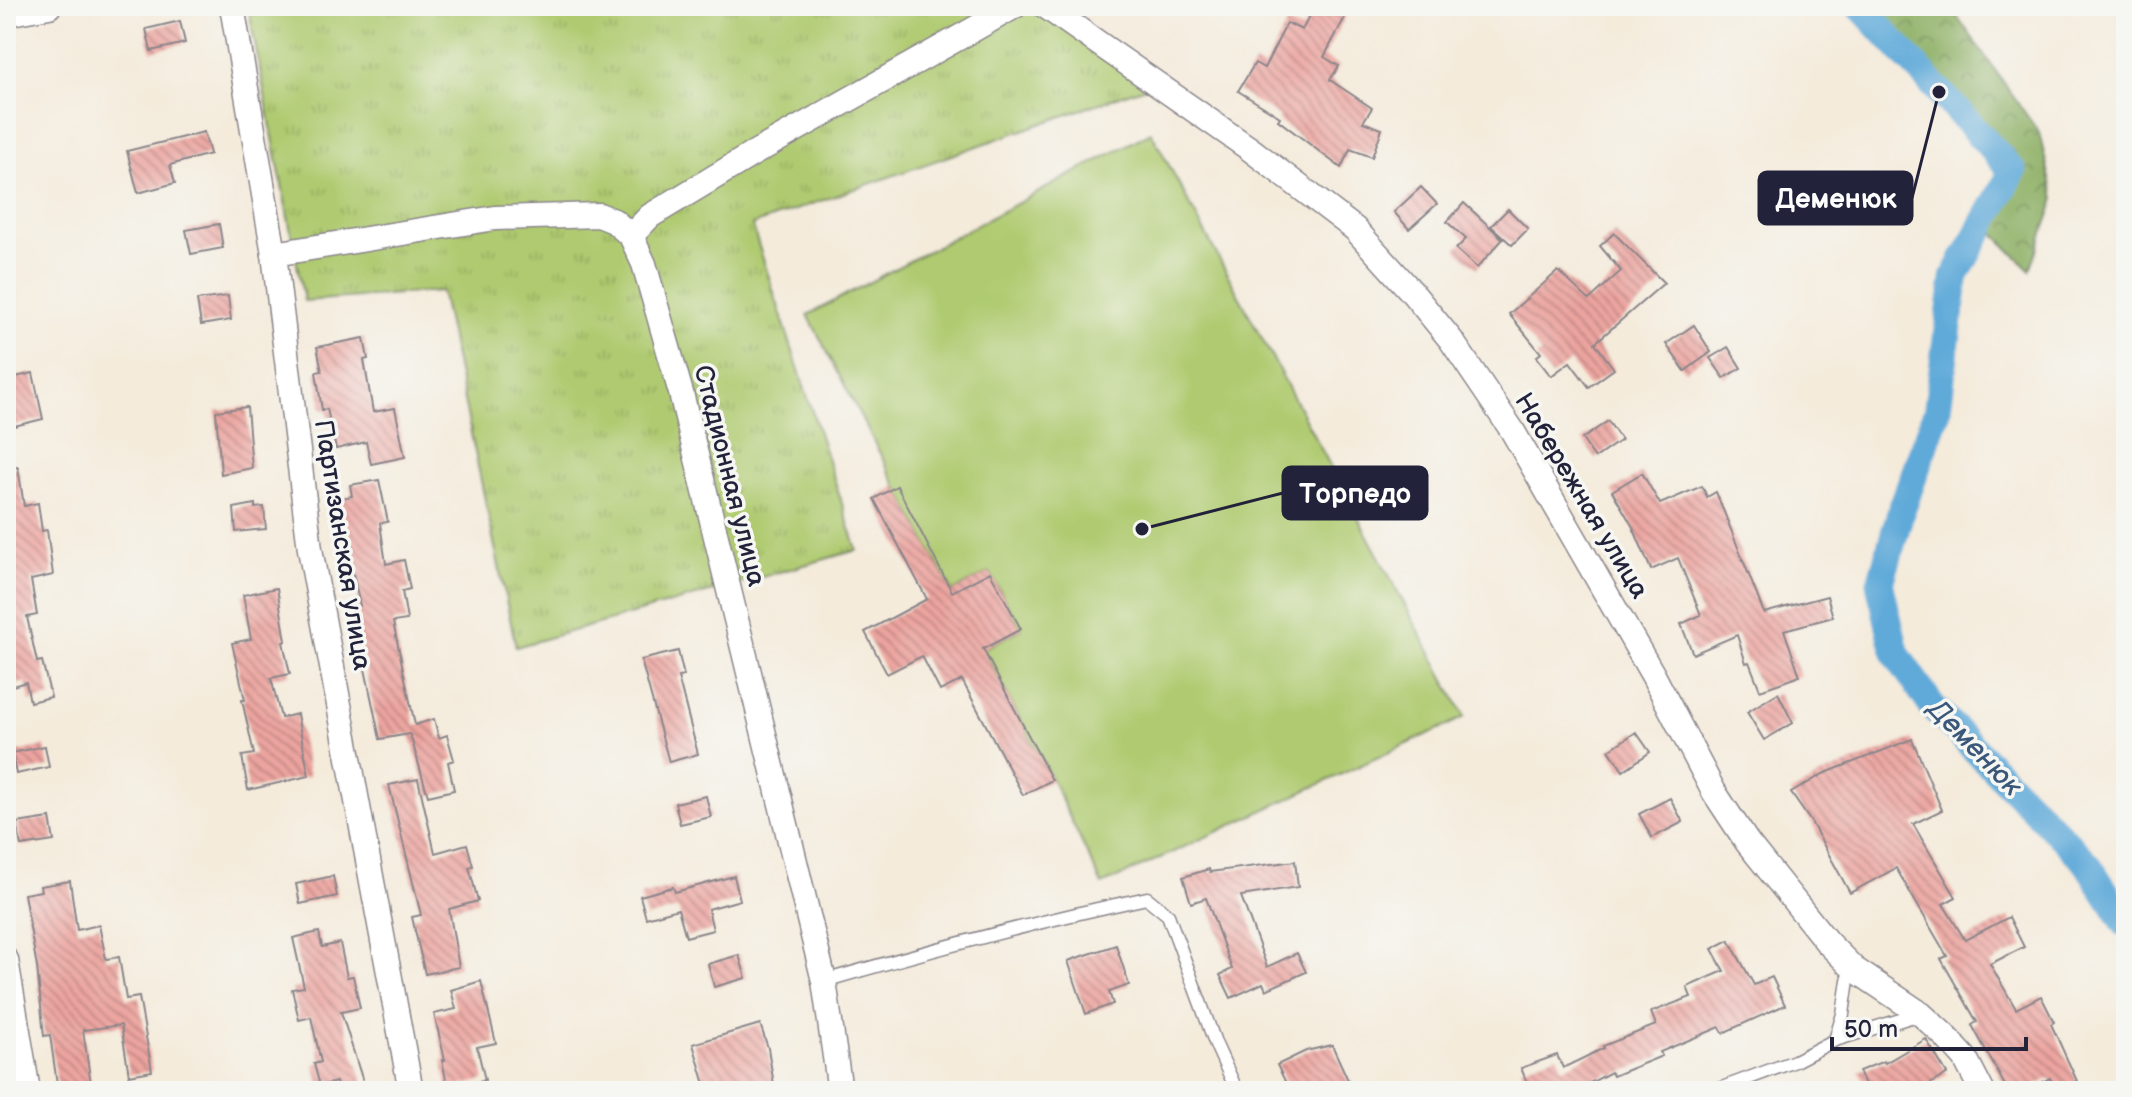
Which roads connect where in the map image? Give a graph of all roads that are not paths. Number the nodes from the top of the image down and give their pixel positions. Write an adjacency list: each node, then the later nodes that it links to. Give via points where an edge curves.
1 (49, 6): 5 (street)
2 (232, 6): 7 (street, Партизанская улица)
3 (1015, 6): 6 (street, via 650,216)
4 (1045, 6): 9 (street, Набережная улица, via 1355,229 1411,291 1512,430 1714,792 1747,842)
5 (6, 14)
6 (631, 236): 7 (street, via 599,215 495,218); 10 (street, Стадионная улица, via 681,393)
7 (274, 254): 14 (street, Партизанская улица, via 310,549)
8 (6, 960): 13 (street)
9 (1854, 969): 11 (street, Набережная улица); 12 (lane)
10 (824, 981): 15 (street, Стадионная улица); 16 (lane, via 1036,922 1147,898 1168,915)
11 (1921, 1014): 12 (lane); 18 (street, Набережная улица, via 1965,1058)
12 (1835, 1040): 17 (lane)
13 (28, 1091)
14 (411, 1091)
15 (840, 1091)
16 (1237, 1091)
17 (1714, 1091)
18 (1982, 1091)

